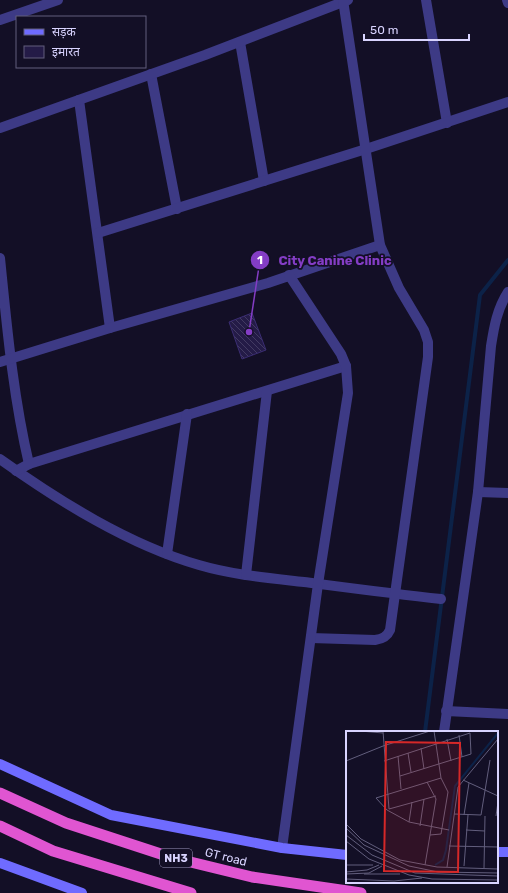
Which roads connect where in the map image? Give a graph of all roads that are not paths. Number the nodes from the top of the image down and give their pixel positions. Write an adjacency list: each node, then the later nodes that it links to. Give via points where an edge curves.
1 (58, 0): 6 (street)
2 (426, 0): 11 (street)
3 (508, 0): 5 (street)
4 (345, 1): 7 (street); 13 (street)
5 (508, 3)
6 (0, 20)
7 (240, 42): 8 (street); 14 (street)
8 (151, 74): 9 (street); 15 (street)
9 (79, 100): 12 (street); 16 (street)
10 (508, 102): 11 (street)
11 (447, 123): 13 (street)
12 (0, 128)
13 (366, 150): 14 (street); 17 (street)
14 (264, 181): 15 (street)
15 (177, 209): 16 (street)
16 (98, 233): 21 (street)
17 (380, 245): 19 (street); 34 (street, via 399,288 424,330 428,342 422,405)
18 (0, 258): 22 (street)
19 (289, 275): 21 (street); 23 (street, via 341,354)
20 (508, 292): 29 (street, via 500,306 494,331)
21 (110, 328): 22 (street)
22 (5, 361): 27 (street)
23 (346, 366): 24 (street); 33 (street, via 348,392)
24 (267, 391): 25 (street); 32 (street)
25 (187, 414): 27 (street); 31 (street)
26 (0, 459): 28 (street)
27 (29, 464): 28 (street)
28 (16, 471): 31 (street, via 128,537)
29 (478, 492): 30 (street); 37 (street)
30 (508, 493)
31 (167, 554): 32 (street, via 199,565)
32 (246, 575): 33 (street)
33 (318, 584): 34 (street); 36 (street)
34 (394, 594): 35 (street); 36 (street, via 390,630 382,639 357,641)
35 (441, 600)
36 (311, 638): 43 (street)
37 (446, 711): 38 (street); 39 (street)
38 (508, 714)
39 (444, 731)
40 (0, 764): 43 (main road, via 111,815)
41 (0, 794): 48 (highway, GT road / NH3, via 66,823 170,857 252,877)
42 (0, 826): 47 (highway, NH3, via 53,851)
43 (282, 848): 44 (main road)
44 (346, 856)
45 (0, 863): 46 (main road)
46 (82, 893)
47 (191, 893)
48 (361, 893)

